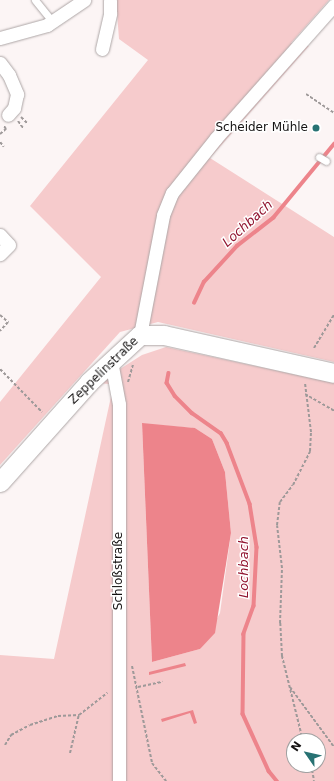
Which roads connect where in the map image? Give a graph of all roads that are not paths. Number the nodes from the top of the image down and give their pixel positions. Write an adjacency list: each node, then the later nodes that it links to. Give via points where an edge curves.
1 (35, 0): 5 (lane)
2 (84, 0): 5 (street)
3 (110, 0): 7 (street, via 110,13)
4 (334, 5): 12 (street, via 216,138 172,193 163,215)
5 (52, 22): 6 (street)
6 (0, 38)
7 (102, 49)
8 (0, 63): 9 (street, via 9,75 16,94 14,108)
9 (8, 115)
10 (0, 235): 11 (street, via 9,245)
11 (0, 254)
12 (140, 335): 13 (street, Zeppelinstraße); 14 (street, Zeppelinstraße, via 164,334)
13 (111, 361): 15 (street, Zeppelinstraße); 16 (street, Schloßstraße, via 118,404)
14 (334, 372)
15 (0, 482)
16 (119, 781)

